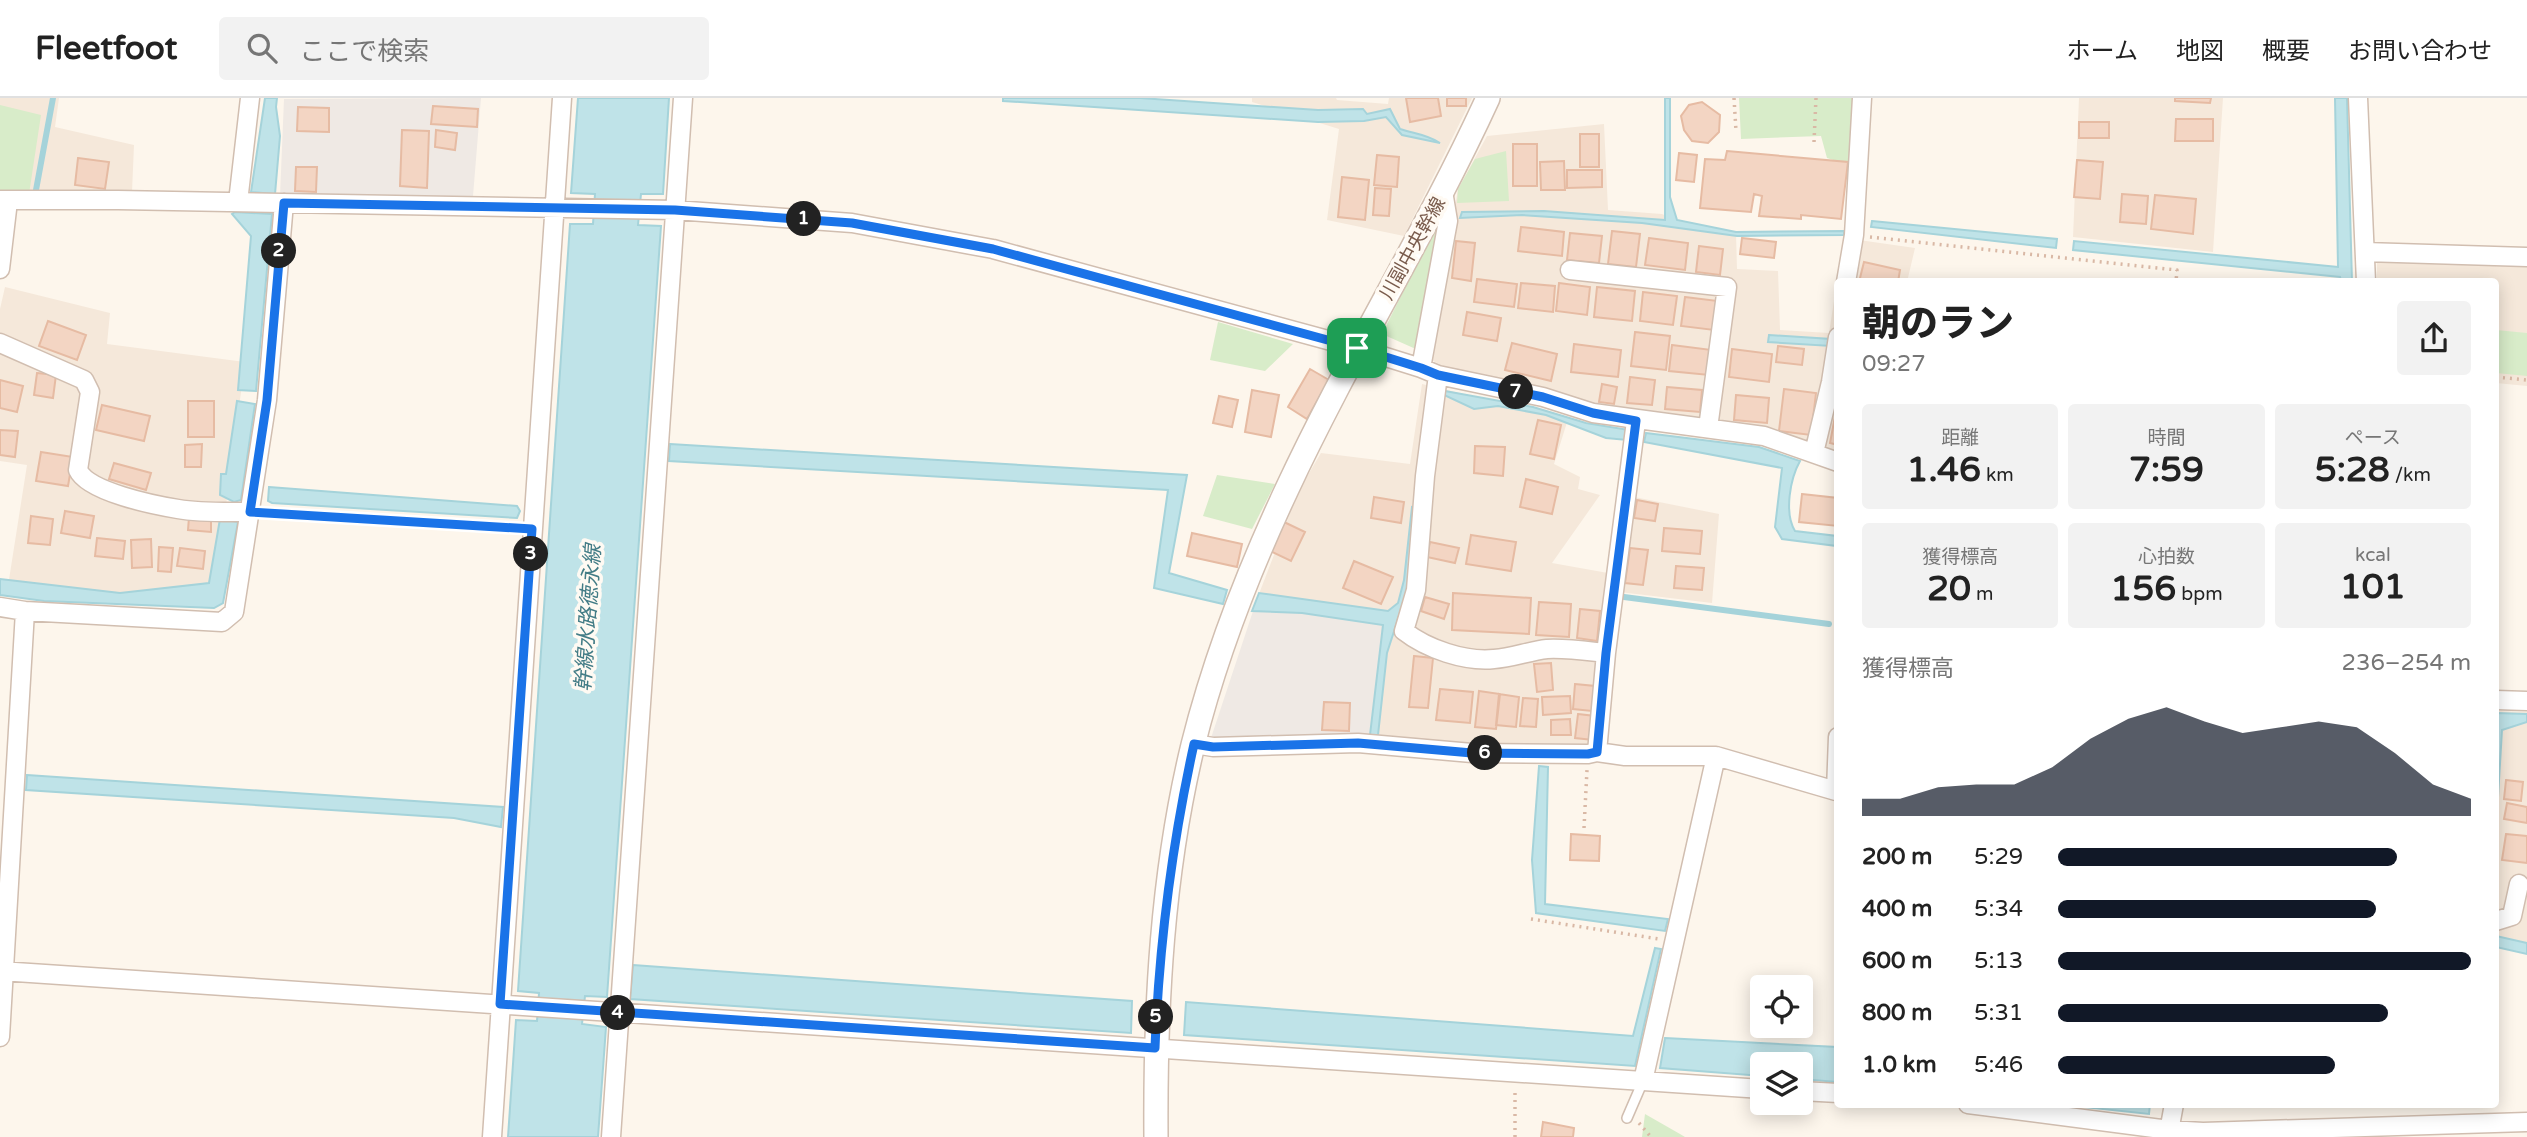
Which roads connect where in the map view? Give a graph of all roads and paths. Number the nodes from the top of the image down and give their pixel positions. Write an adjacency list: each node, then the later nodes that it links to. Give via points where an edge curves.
1 (250, 98): 13 (street)
2 (562, 98): 15 (street)
3 (683, 98): 16 (street)
4 (1488, 98): 11 (street, 川副中央幹線)
5 (1734, 98): 9 (path)
6 (1816, 98): 10 (path)
7 (1862, 98): 17 (street)
8 (2358, 98): 18 (street)
9 (1736, 131)
10 (1814, 142)
11 (1443, 191): 26 (street, 川副中央幹線); 28 (street, via 1448,221)
12 (4, 200): 13 (street); 20 (street)
13 (238, 202): 14 (street)
14 (284, 203): 15 (street); 36 (street, via 267,400)
15 (555, 209): 16 (street); 37 (street)
16 (675, 210): 26 (street, via 852,223 993,249); 54 (street)
17 (1854, 235): 22 (street); 23 (path, via 2177,270)
18 (2365, 252): 19 (street); 24 (street)
19 (2527, 257)
20 (0, 269)
21 (1570, 270): 33 (street, via 1727,287)
22 (1847, 278)
23 (2176, 278)
24 (2366, 278)
25 (0, 342): 36 (street, via 83,380 90,392 78,470 81,478 110,492 180,509)
26 (1357, 348): 28 (street); 43 (street, 川副中央幹線, via 1245,588)
27 (1834, 363): 34 (street)
28 (1421, 368): 29 (street)
29 (1438, 375): 32 (street); 40 (street, via 1416,590 1404,631 1418,642 1472,660 1545,649)
30 (2499, 377): 31 (path)
31 (2527, 380)
32 (1636, 421): 33 (street); 40 (street)
33 (1708, 428): 34 (street, via 1764,436)
34 (1814, 453): 35 (street)
35 (1834, 460)
36 (250, 512): 37 (path); 39 (street, via 234,612 222,622)
37 (532, 529): 53 (street)
38 (0, 607): 39 (street)
39 (25, 611): 52 (street)
40 (1606, 653): 44 (street)
41 (2499, 700): 42 (street)
42 (2527, 701)
43 (1194, 744): 44 (street, via 1358,743 1472,753); 56 (street, via 1168,887)
44 (1592, 753): 45 (street); 47 (path)
45 (1716, 756): 46 (street); 51 (street)
46 (1834, 790)
47 (1584, 828)
48 (2519, 884): 50 (street, via 2512,916)
49 (1531, 919): 51 (path)
50 (2499, 920)
51 (1675, 941): 58 (street)
52 (2, 971): 53 (street); 55 (street)
53 (500, 1004): 54 (street); 67 (street)
54 (620, 1013): 56 (street); 68 (street)
55 (0, 1037)
56 (1155, 1048): 57 (street); 69 (street)
57 (1515, 1072): 58 (street); 70 (path)
58 (1643, 1081): 59 (street); 64 (lane)
59 (1750, 1088)
60 (1813, 1092): 61 (street)
61 (1834, 1093)
62 (1996, 1108): 66 (street)
63 (2173, 1108): 66 (street)
64 (1626, 1118)
65 (2527, 1122): 66 (street)
66 (2168, 1133)
67 (492, 1137)
68 (611, 1137)
69 (1156, 1137)
70 (1514, 1137)

